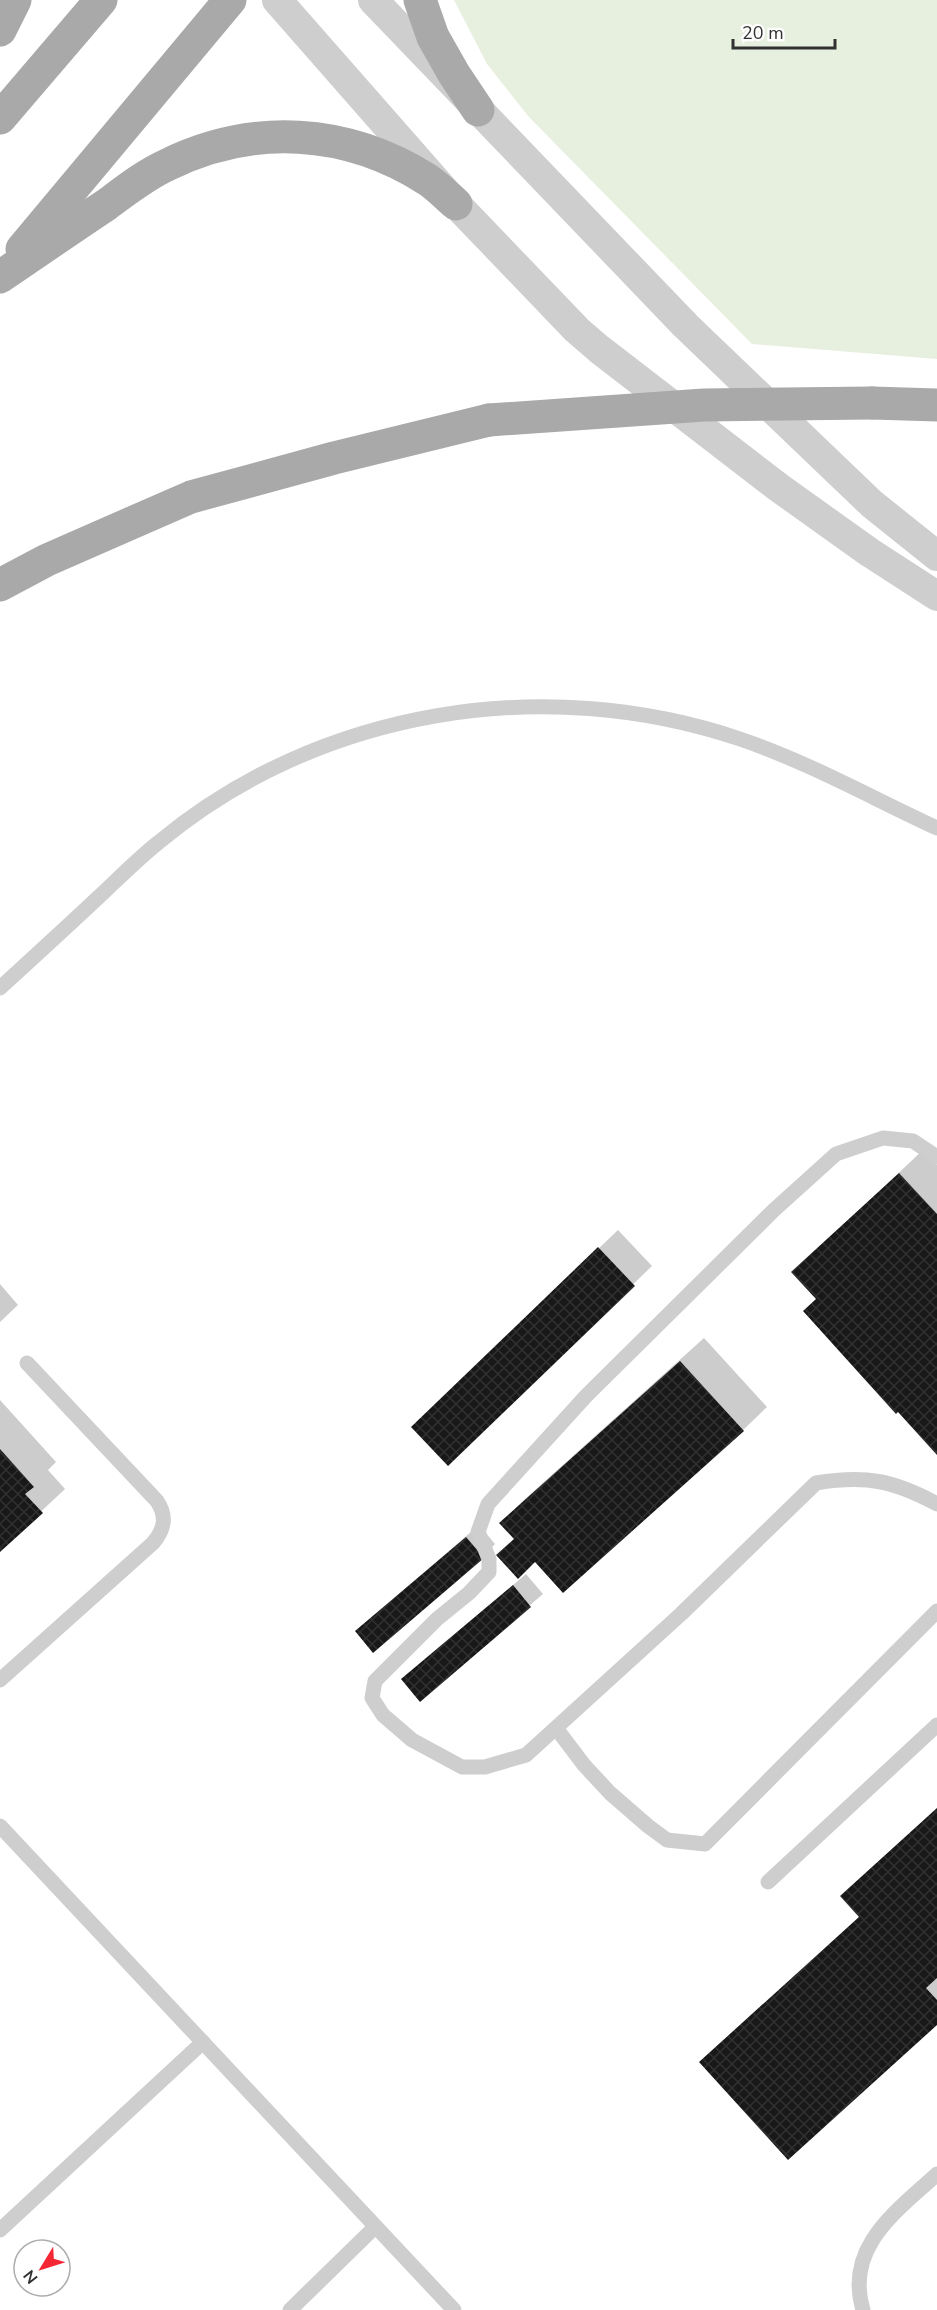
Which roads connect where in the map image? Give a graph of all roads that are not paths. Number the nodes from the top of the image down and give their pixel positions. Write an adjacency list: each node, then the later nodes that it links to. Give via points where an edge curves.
1 (15, 0): 7 (main road)
2 (101, 0): 9 (main road)
3 (230, 0): 11 (main road)
4 (277, 0): 10 (street)
5 (373, 0): 8 (street)
6 (420, 0): 8 (main road, via 432,37)
7 (0, 30)
8 (478, 110): 13 (street, via 686,326 872,504)
9 (0, 118)
10 (456, 204): 11 (main road, via 429,181 398,164 344,144 297,136 229,142 164,166); 15 (street, via 599,349 814,514)
11 (0, 277)
12 (937, 405): 14 (main road, bridge, via 704,405 489,420 191,496)
13 (937, 556)
14 (0, 585)
15 (937, 596)
16 (937, 828): 17 (lane, via 760,747 695,725 647,715 550,705 480,709 410,720 343,740 289,762 216,801 159,841)
17 (0, 988)
18 (937, 1157): 24 (lane, via 913,1142 883,1138 836,1154 774,1210 586,1396 488,1504 478,1532 489,1559 489,1572 375,1681 372,1698 383,1715 412,1740 462,1767 485,1767 526,1755)
19 (27, 1364): 22 (lane, via 157,1501 164,1518 153,1543)
20 (937, 1504): 24 (lane, via 873,1479 816,1483)
21 (937, 1611): 24 (lane, via 705,1844 667,1840 648,1826 610,1793)
22 (0, 1680)
23 (937, 1725): 26 (lane)
24 (556, 1728)
25 (0, 1826): 27 (lane)
26 (768, 1882)
27 (203, 2043): 29 (lane); 30 (lane)
28 (937, 2174): 33 (lane, via 872,2238 860,2268)
29 (375, 2227): 31 (lane); 32 (lane)
30 (0, 2230)
31 (290, 2310)
32 (454, 2310)
33 (862, 2310)

